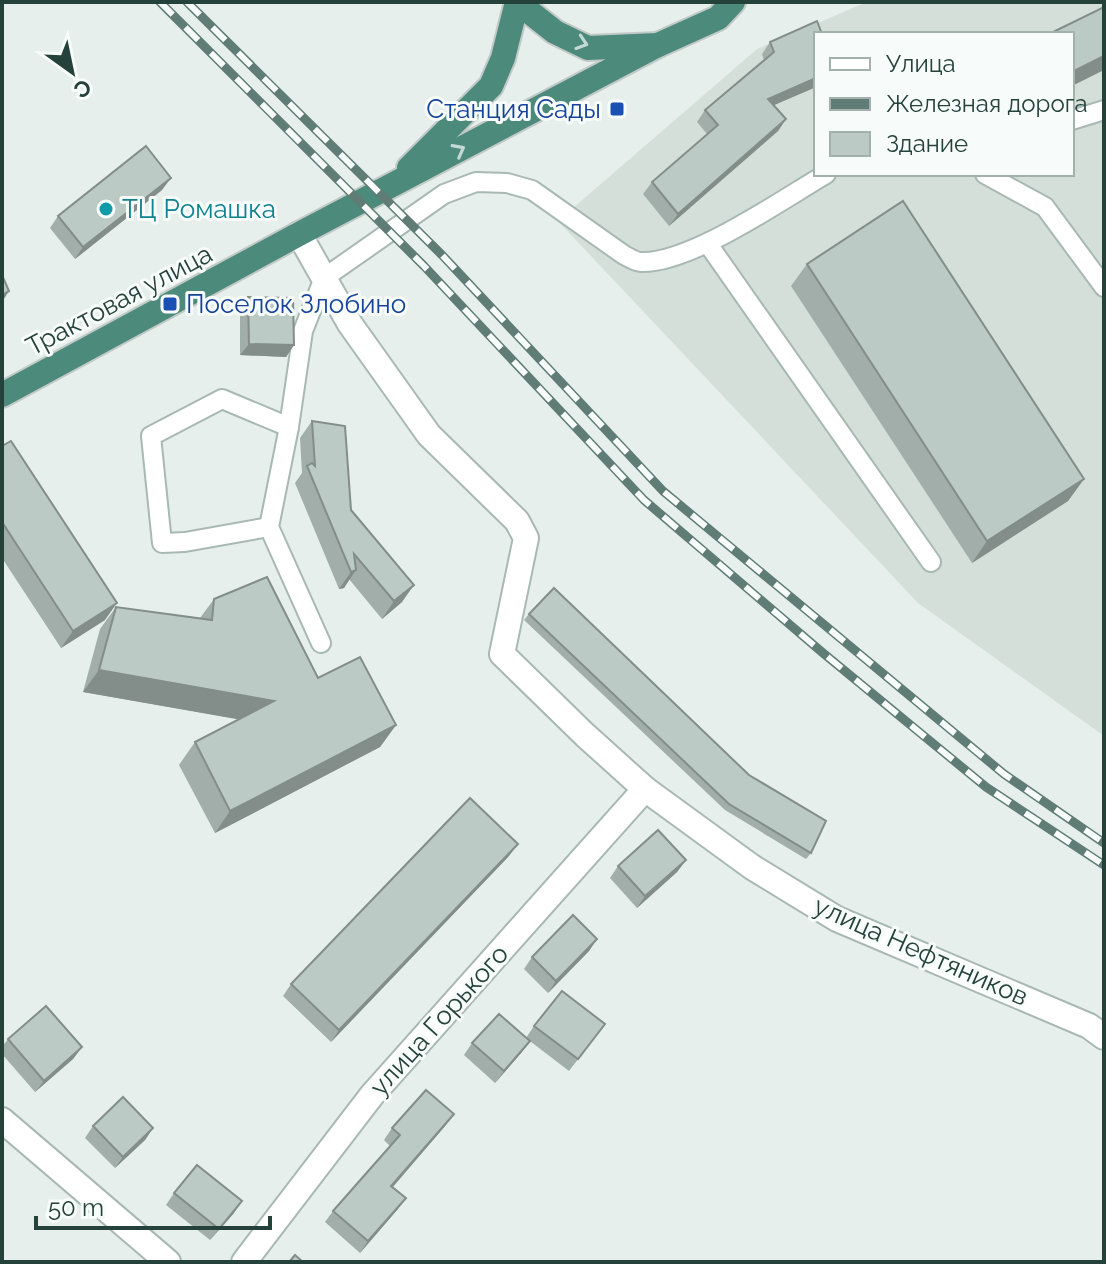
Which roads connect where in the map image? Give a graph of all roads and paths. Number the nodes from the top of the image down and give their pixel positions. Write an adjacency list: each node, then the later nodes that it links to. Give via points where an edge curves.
1 (517, 2): 4 (highway, one-way to 4, via 555,32 588,48); 9 (highway, via 491,86)
2 (752, 2): 3 (highway, Трактовая улица)
3 (725, 10): 4 (highway, Трактовая улица)
4 (658, 45): 9 (highway, Трактовая улица, one-way to 4)
5 (1104, 110): 6 (lane)
6 (1074, 119)
7 (823, 176): 11 (lane)
8 (989, 176): 13 (lane, via 1045,207)
9 (390, 187): 10 (highway, Трактовая улица)
10 (299, 234): 12 (street, улица Нефтяников); 14 (highway, Трактовая улица)
11 (708, 244): 12 (lane, via 639,262 532,190 476,182 444,194); 17 (lane)
12 (324, 278): 15 (lane, via 303,331); 19 (street, улица Нефтяников, via 429,435 517,521 526,538 502,654)
13 (1104, 287)
14 (2, 395)
15 (289, 427): 16 (lane); 16 (lane, via 222,399 151,436 162,543)
16 (269, 527): 18 (lane)
17 (931, 562)
18 (321, 643)
19 (645, 789): 20 (street, улица Нефтяников, via 752,867 837,919); 23 (street, улица Горького, via 372,1095)
20 (1104, 1037)
21 (2, 1120): 22 (street)
22 (168, 1262)
23 (244, 1262)

